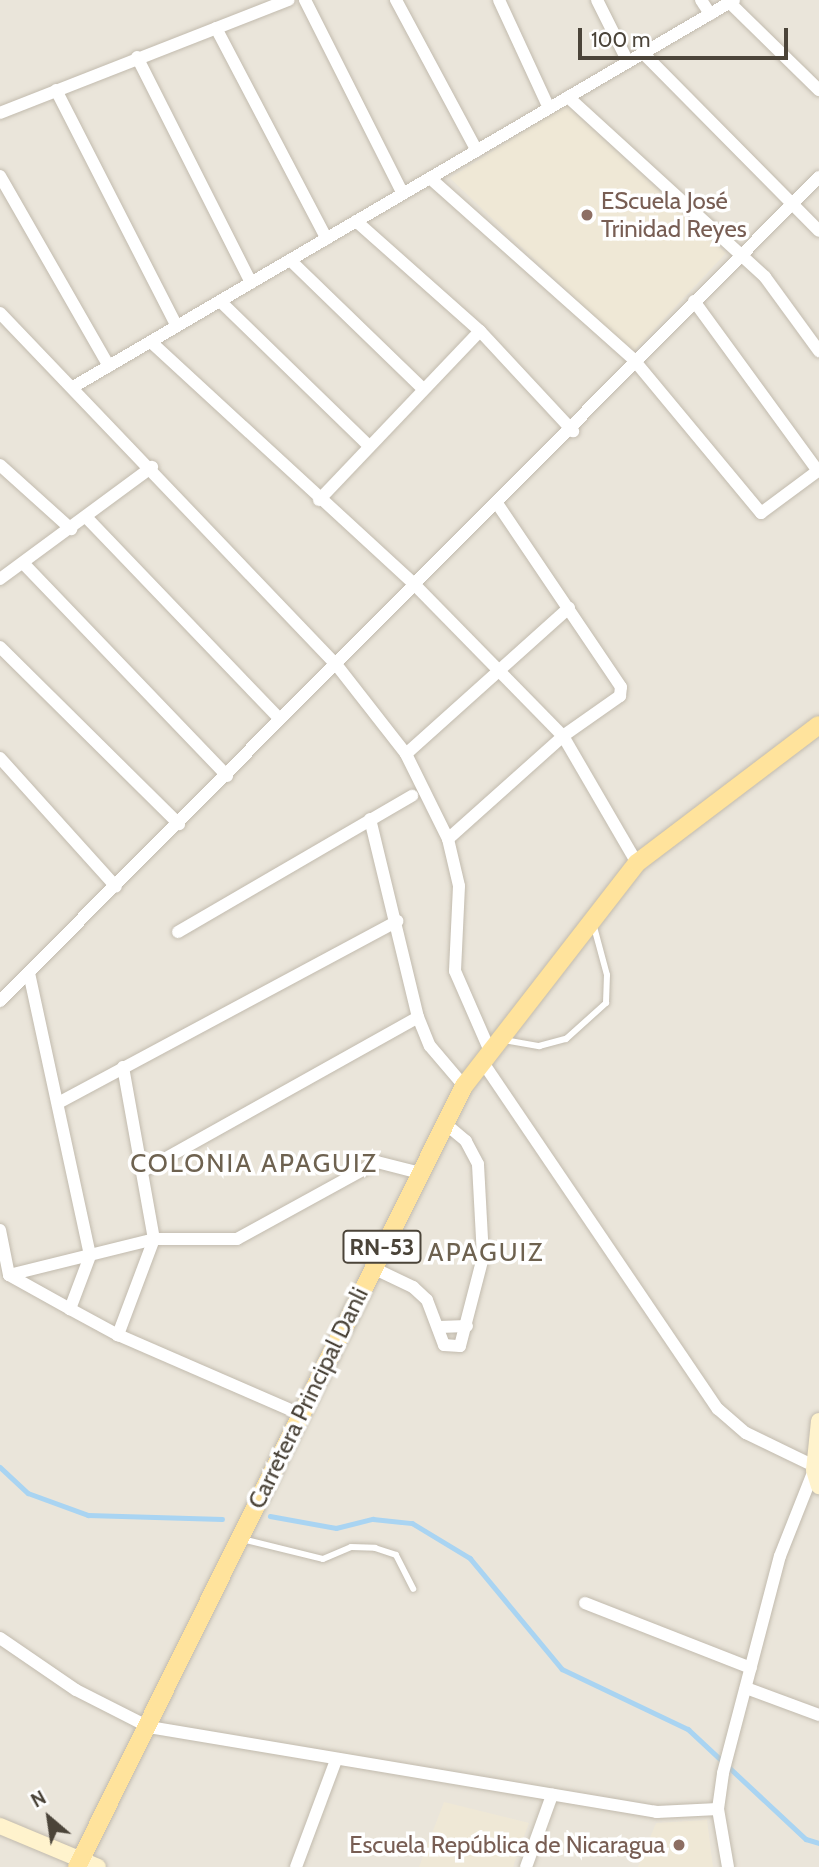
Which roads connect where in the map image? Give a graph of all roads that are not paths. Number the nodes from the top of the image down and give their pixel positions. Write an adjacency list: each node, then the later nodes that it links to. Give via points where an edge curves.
1 (289, 0): 8 (street)
2 (305, 0): 23 (street)
3 (396, 0): 19 (street)
4 (499, 0): 17 (street)
5 (597, 0): 13 (street)
6 (701, 0): 9 (street)
7 (732, 1): 9 (street); 15 (street)
8 (258, 5): 10 (street)
9 (709, 14): 11 (street)
10 (216, 29): 12 (street); 27 (street)
11 (643, 53): 13 (street); 24 (street)
12 (137, 57): 14 (street); 30 (street)
13 (628, 62): 16 (street)
14 (56, 90): 18 (street); 34 (street)
15 (819, 90)
16 (568, 97): 17 (street); 28 (street)
17 (549, 108): 19 (street)
18 (0, 113)
19 (477, 151): 22 (street)
20 (0, 177): 39 (street)
21 (819, 177): 24 (street)
22 (430, 178): 23 (street); 38 (street)
23 (402, 194): 25 (street)
24 (795, 201): 26 (street); 28 (street)
25 (356, 221): 27 (street); 35 (street)
26 (819, 231)
27 (327, 239): 29 (street)
28 (737, 258): 31 (street); 37 (street, via 765,277)
29 (290, 260): 30 (street); 41 (street)
30 (251, 283): 32 (street)
31 (694, 301): 38 (street); 46 (street)
32 (222, 303): 34 (street); 43 (street)
33 (0, 313): 40 (street)
34 (177, 326): 36 (street)
35 (480, 331): 41 (street); 42 (street)
36 (151, 342): 39 (street); 47 (street)
37 (819, 351)
38 (634, 360): 42 (street); 46 (street, via 761,513)
39 (109, 366): 40 (street)
40 (73, 387): 45 (street)
41 (421, 387): 43 (street)
42 (573, 430): 48 (street)
43 (368, 445): 47 (street)
44 (0, 465): 50 (street)
45 (152, 467): 49 (street); 56 (street)
46 (818, 471)
47 (319, 500): 53 (street)
48 (499, 506): 53 (street); 54 (street)
49 (86, 517): 50 (street); 58 (street)
50 (71, 529): 51 (street)
51 (23, 563): 52 (street); 63 (street)
52 (0, 579)
53 (415, 585): 56 (street); 57 (street)
54 (569, 608): 57 (street); 60 (street, via 621,687 613,703)
55 (0, 647): 66 (street)
56 (335, 663): 58 (street); 61 (street)
57 (501, 673): 60 (street); 61 (street)
58 (278, 717): 63 (street)
59 (819, 725): 68 (main road, Carretera Principal Danli / RN-53)
60 (563, 736): 67 (street); 68 (street)
61 (406, 754): 67 (street)
62 (0, 758): 69 (street)
63 (228, 776): 66 (street)
64 (412, 796): 65 (street)
65 (370, 819): 71 (street); 72 (street)
66 (179, 824): 69 (street)
67 (449, 839): 76 (street, via 458,886 455,971)
68 (638, 863): 70 (main road, Carretera Principal Danli / RN-53)
69 (116, 887): 73 (street)
70 (592, 920): 76 (main road, Carretera Principal Danli / RN-53); 76 (lane, via 607,975 606,1003 566,1039)
71 (397, 921): 75 (street); 77 (street)
72 (178, 932)
73 (29, 974): 74 (street); 79 (street)
74 (0, 1001)
75 (418, 1017): 78 (street, via 430,1046); 81 (street)
76 (490, 1050): 78 (main road, Carretera Principal Danli / RN-53); 94 (street, via 718,1409 757,1440)
77 (122, 1067): 79 (street); 81 (street)
78 (464, 1086): 80 (main road, Carretera Principal Danli / RN-53)
79 (60, 1101): 85 (street)
80 (446, 1124): 82 (main road, Carretera Principal Danli / RN-53); 89 (street, via 466,1141 478,1164 483,1257)
81 (143, 1171): 84 (street)
82 (419, 1173): 84 (street, via 377,1162 237,1239); 86 (main road, Carretera Principal Danli / RN-53)
83 (0, 1230): 87 (street)
84 (154, 1239): 85 (street); 91 (street)
85 (90, 1256): 87 (street); 88 (street)
86 (371, 1267): 90 (street, via 413,1287); 92 (main road, Carretera Principal Danli / RN-53)
87 (9, 1275): 88 (street)
88 (70, 1309): 91 (street)
89 (467, 1326): 90 (street); 90 (street, via 460,1346 452,1350)
90 (439, 1327)
91 (118, 1335): 92 (street)
92 (300, 1414): 95 (main road, Carretera Principal Danli / RN-53)
93 (819, 1421): 94 (main road)
94 (816, 1474): 99 (street, via 780,1556)
95 (240, 1539): 96 (lane, via 323,1559 351,1547 375,1548 396,1555); 102 (main road, Carretera Principal Danli / RN-53)
96 (413, 1589)
97 (585, 1604): 99 (street)
98 (0, 1638): 102 (street, via 76,1690)
99 (751, 1668): 100 (street)
100 (746, 1688): 101 (street); 105 (street)
101 (819, 1715)
102 (149, 1727): 103 (street); 107 (main road, Carretera Principal Danli / RN-53)
103 (336, 1760): 104 (street); 109 (street)
104 (552, 1795): 105 (street, via 657,1812); 110 (street)
105 (718, 1810): 111 (street)
106 (0, 1826): 107 (main road)
107 (79, 1863): 108 (main road)
108 (98, 1867)
109 (296, 1867)
110 (526, 1867)
111 (728, 1867)

